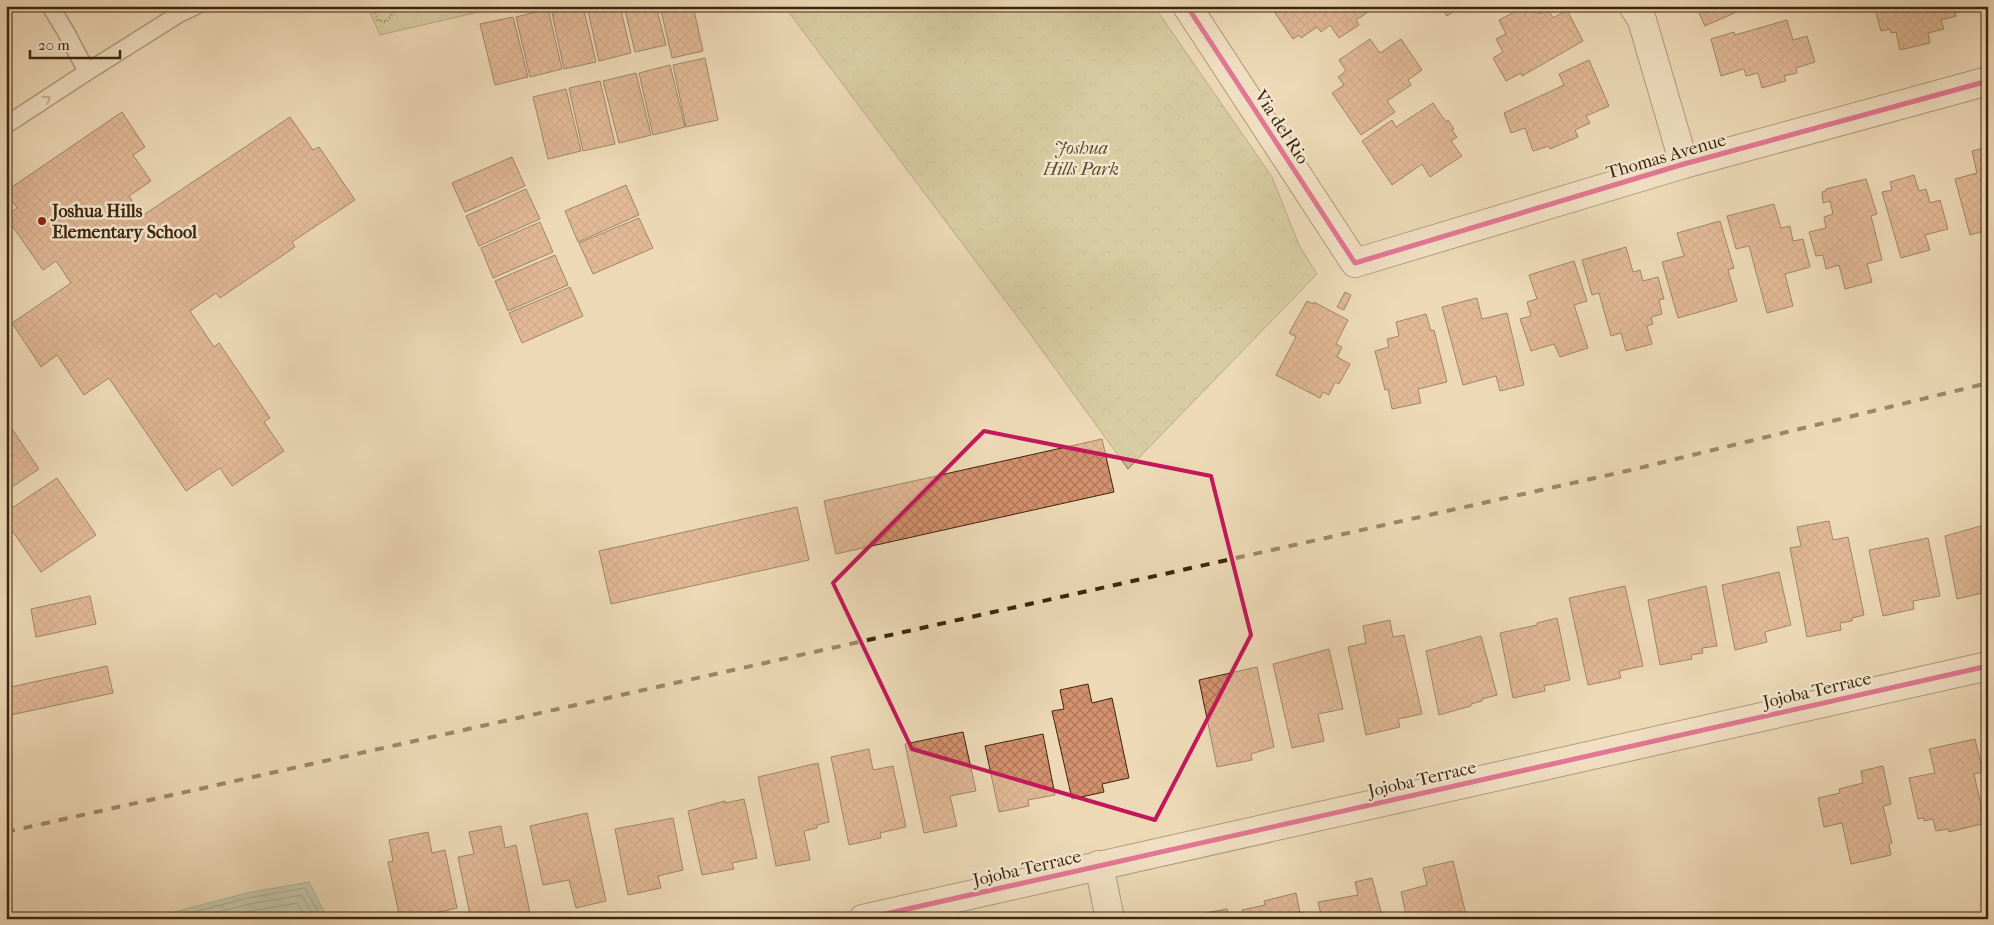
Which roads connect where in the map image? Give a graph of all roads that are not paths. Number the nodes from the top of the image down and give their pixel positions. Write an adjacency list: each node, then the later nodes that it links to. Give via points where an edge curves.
1 (50, 6): 5 (lane)
2 (196, 6): 5 (lane)
3 (1187, 6): 9 (street, Via del Rio)
4 (1633, 6): 8 (street, via 1642,20)
5 (87, 72): 7 (lane, one-way to 5)
6 (1988, 81): 8 (street, Thomas Avenue)
7 (6, 125)
8 (1684, 164): 9 (street, Thomas Avenue)
9 (1355, 263)
10 (1988, 666): 11 (street, Jojoba Terrace)
11 (1099, 865): 12 (street, Jojoba Terrace); 13 (street)
12 (863, 919)
13 (1110, 919)

